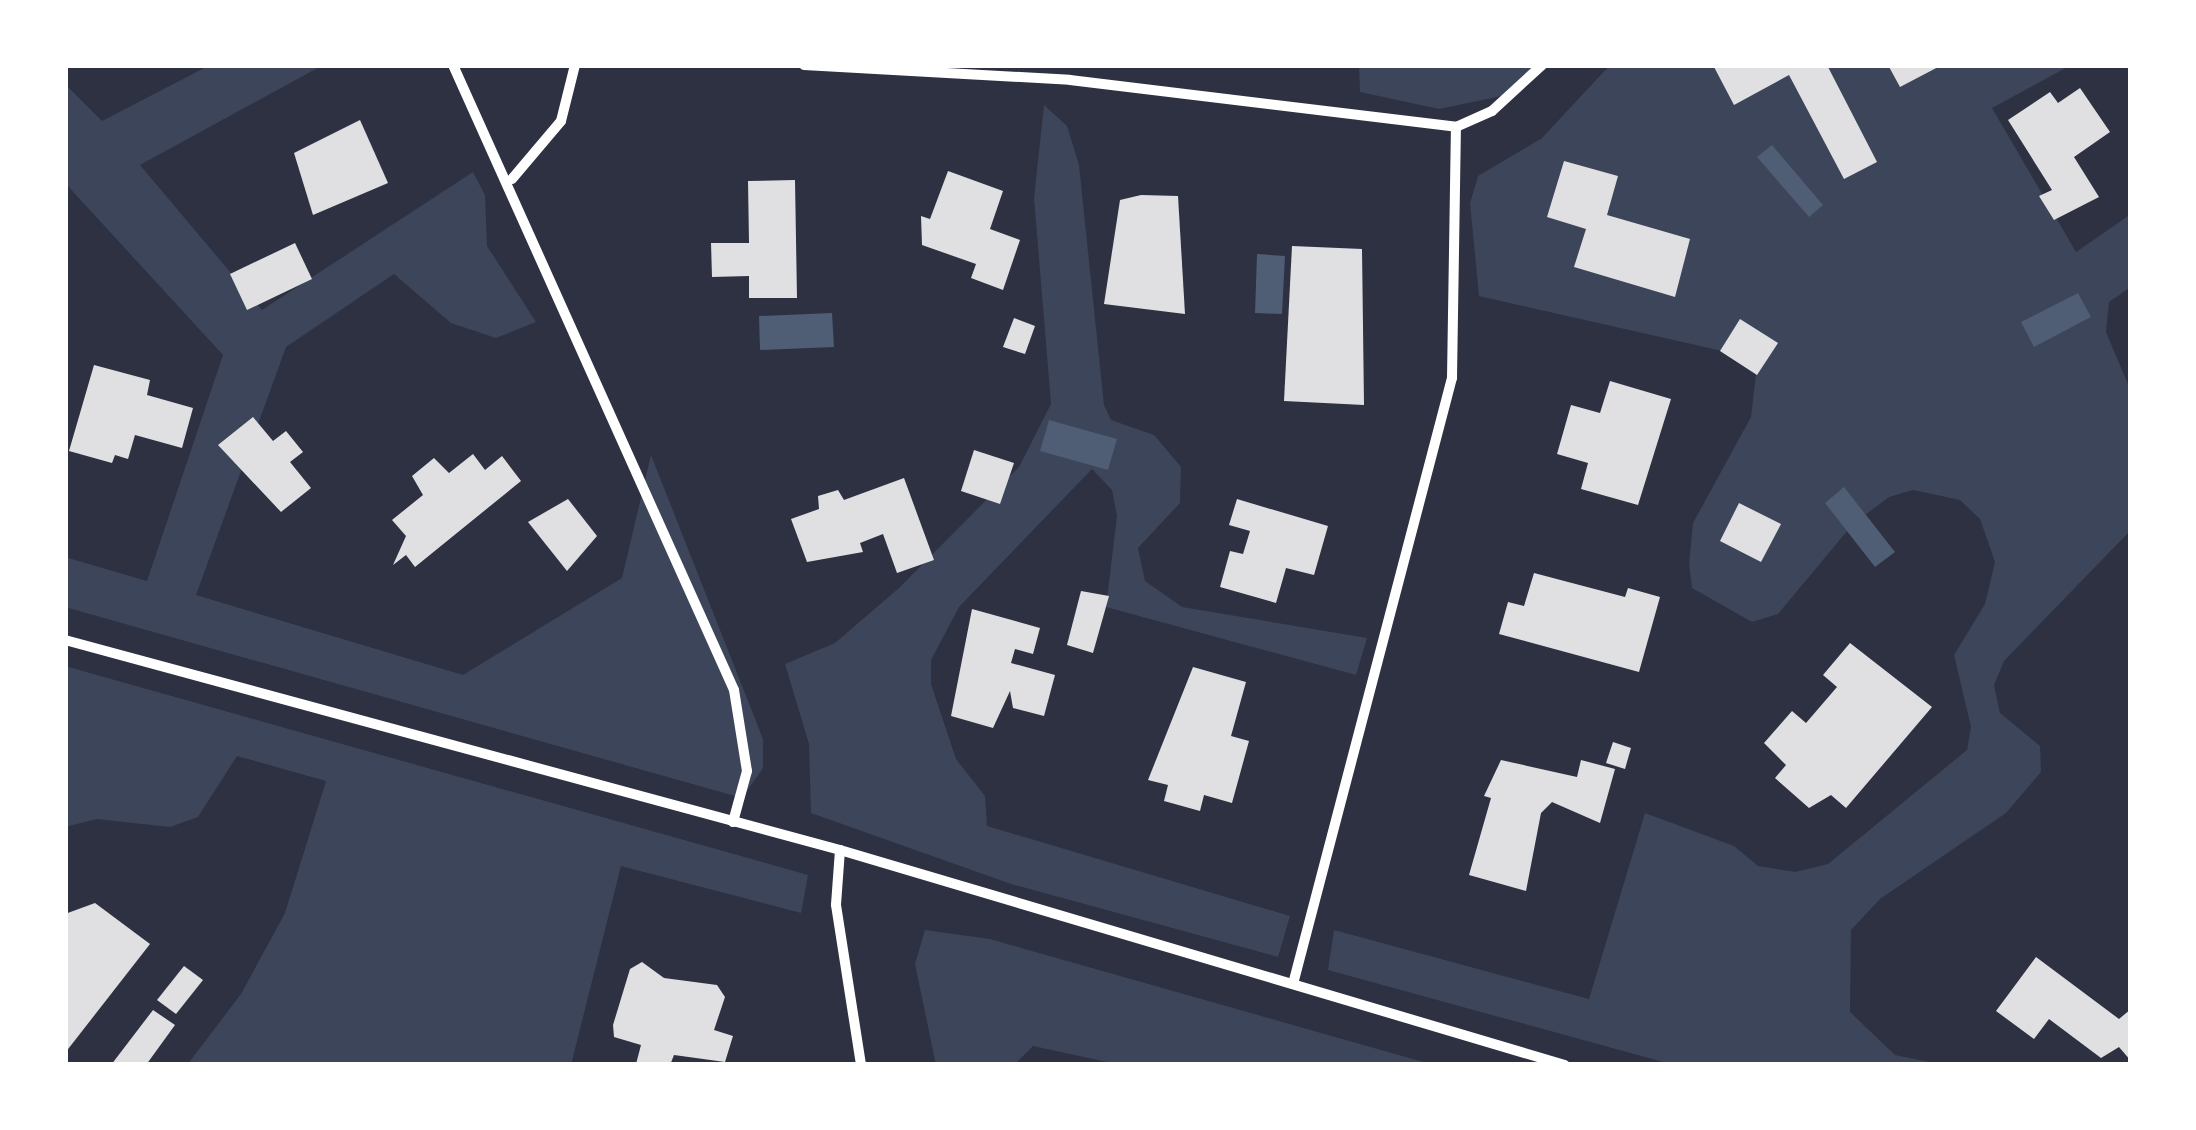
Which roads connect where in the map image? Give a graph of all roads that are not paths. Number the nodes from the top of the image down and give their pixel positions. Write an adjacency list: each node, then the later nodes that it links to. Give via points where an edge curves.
1 (452, 65): 6 (street)
2 (574, 65): 6 (street, via 561,121)
3 (804, 65): 5 (street, via 1070,80)
4 (1542, 65): 5 (street, via 1492,111)
5 (1456, 127): 10 (street, via 1452,378)
6 (512, 179): 8 (street, via 734,690 748,771)
7 (65, 640): 8 (street)
8 (733, 822): 9 (street)
9 (840, 850): 10 (street); 11 (street, via 836,905)
10 (1293, 984): 12 (street)
11 (861, 1065)
12 (1566, 1065)

